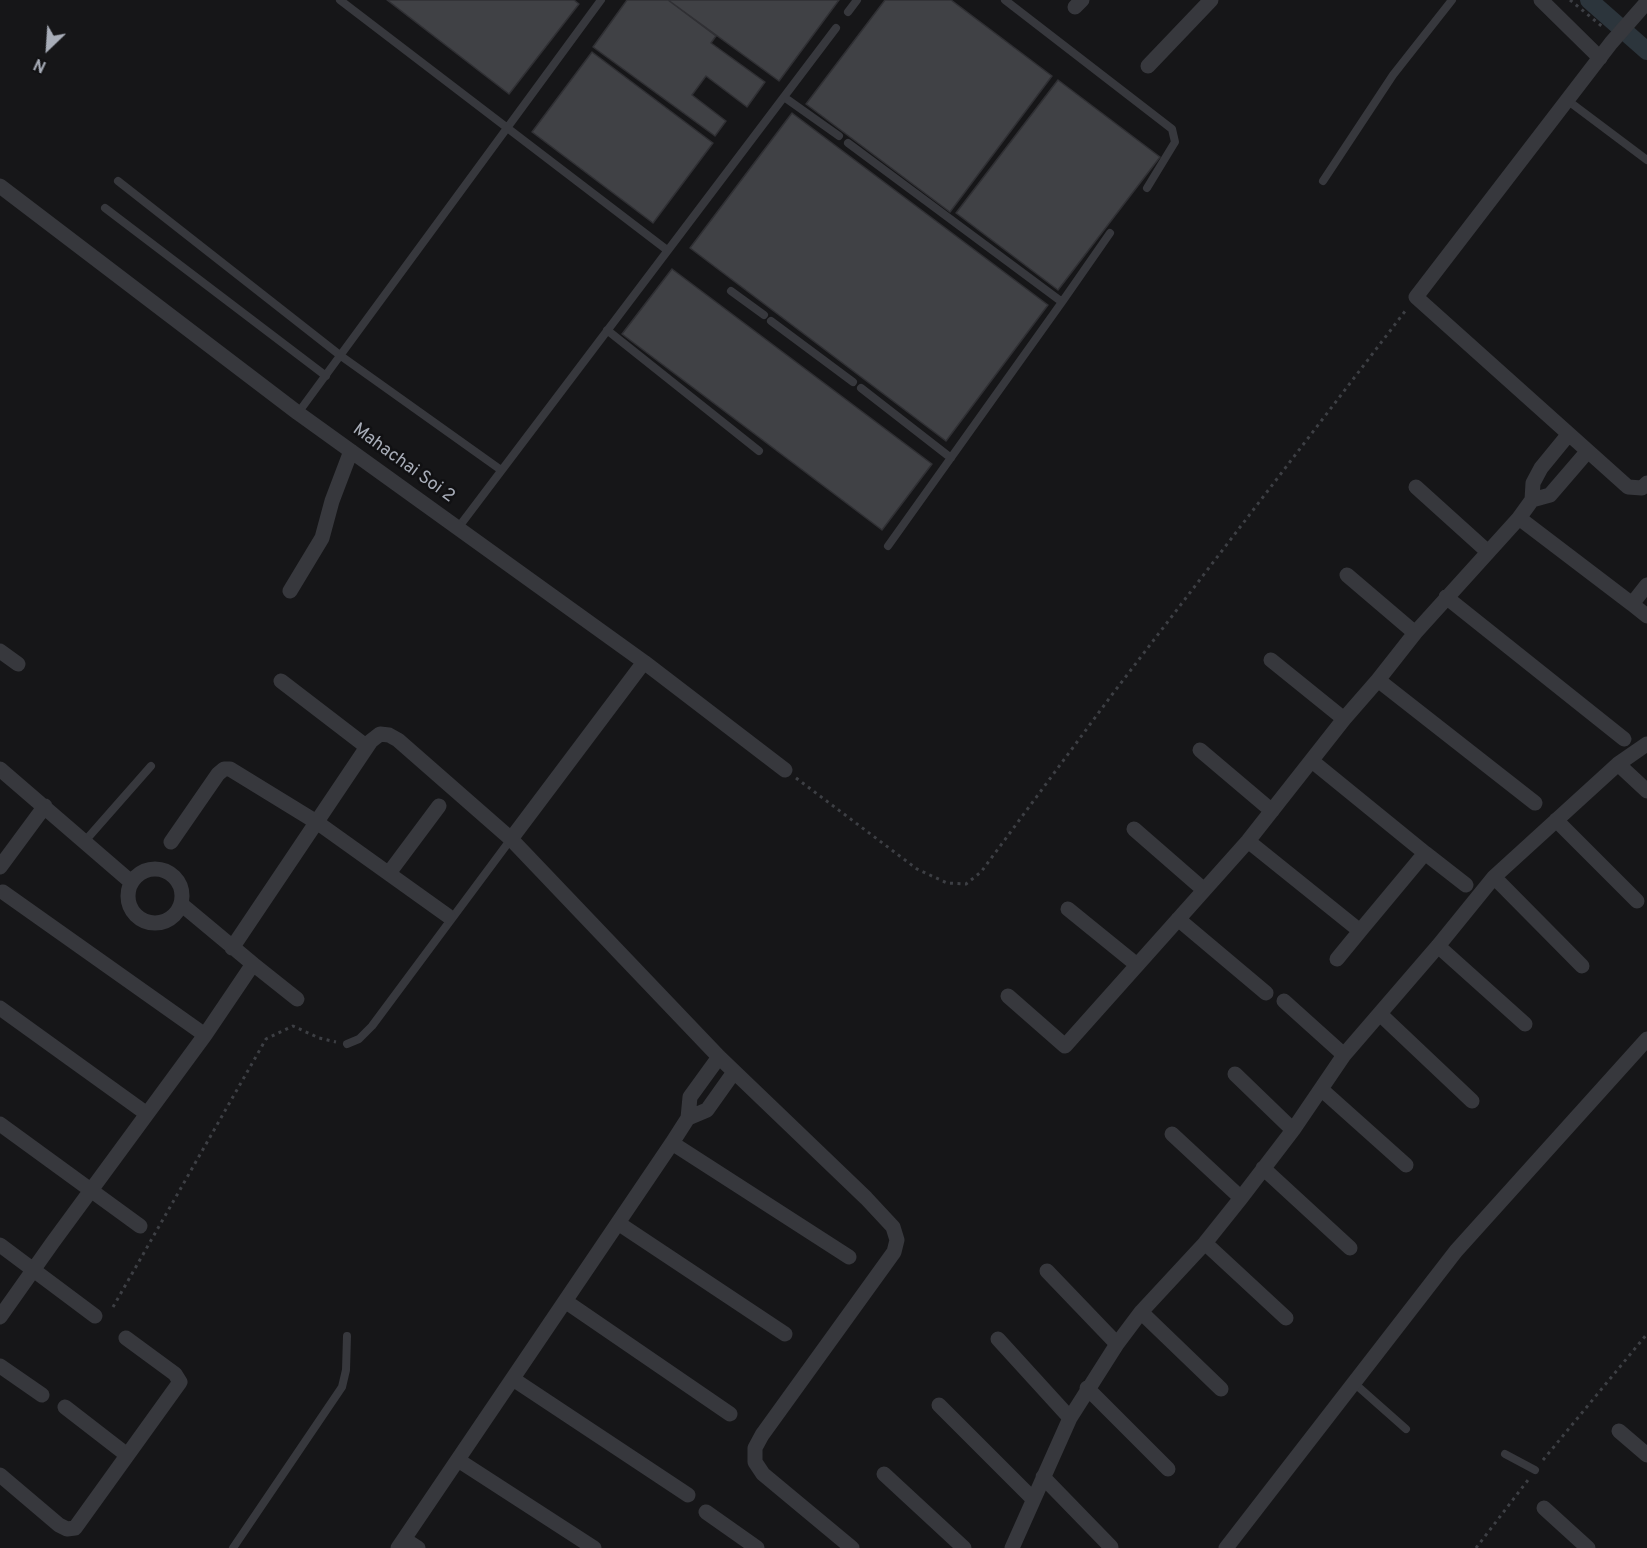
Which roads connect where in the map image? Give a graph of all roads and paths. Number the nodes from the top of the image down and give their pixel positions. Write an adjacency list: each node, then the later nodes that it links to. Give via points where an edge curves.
1 (340, 0): 15 (lane)
2 (601, 0): 15 (lane)
3 (857, 0): 9 (lane)
4 (1005, 0): 22 (lane, via 1172,129 1175,142)
5 (1210, 0): 12 (street)
6 (1452, 0): 20 (lane, via 1393,75)
7 (1541, 0): 11 (street)
8 (1647, 2): 11 (street)
9 (848, 12)
10 (836, 27): 13 (lane)
11 (1600, 58): 14 (street)
12 (1148, 66)
13 (784, 97): 16 (lane); 25 (lane)
14 (1567, 100): 18 (lane); 27 (street)
15 (507, 128): 25 (lane); 32 (lane)
16 (839, 136)
17 (848, 143): 28 (lane)
18 (1647, 160)
19 (118, 181): 32 (lane)
20 (1323, 181)
21 (0, 186): 36 (street, Mahachai Soi 2)
22 (1148, 188)
23 (105, 208): 33 (lane)
24 (1110, 233): 28 (lane)
25 (668, 250): 31 (lane)
26 (731, 291): 29 (lane)
27 (1416, 297): 37 (street); 72 (path, via 981,872 966,884 947,883 917,869)
28 (1062, 302): 41 (lane)
29 (764, 315)
30 (771, 321): 34 (lane)
31 (607, 330): 39 (lane); 42 (lane)
32 (341, 356): 33 (lane); 42 (lane)
33 (326, 376): 36 (lane)
34 (853, 382)
35 (861, 388): 41 (lane)
36 (298, 413): 38 (street, Mahachai Soi 2)
37 (1568, 435): 40 (street); 45 (street, via 1533,483)
38 (351, 451): 47 (street, Mahachai Soi 2); 52 (street, via 322,538)
39 (759, 451)
40 (1587, 452): 43 (street, via 1628,488 1642,488); 45 (street, via 1550,495)
41 (951, 458): 48 (lane)
42 (501, 470): 47 (lane)
43 (1647, 483)
44 (1416, 487): 49 (street)
45 (1532, 500): 46 (street)
46 (1519, 518): 49 (street); 54 (street)
47 (458, 528): 59 (street, Mahachai Soi 2)
48 (888, 546)
49 (1488, 552): 53 (street)
50 (1347, 575): 56 (street)
51 (1647, 585): 54 (street)
52 (290, 591)
53 (1446, 597): 56 (street); 64 (street)
54 (1632, 604): 55 (street)
55 (1647, 616)
56 (1415, 633): 61 (street)
57 (0, 651): 60 (street)
58 (1271, 660): 63 (street)
59 (644, 662): 72 (street, Mahachai Soi 2); 81 (street)
60 (18, 664)
61 (1378, 680): 63 (street); 74 (street)
62 (280, 681): 66 (street)
63 (1344, 719): 68 (street)
64 (1623, 739)
65 (1647, 744): 69 (street)
66 (367, 747): 79 (street); 81 (street, via 380,734 398,740)
67 (1200, 750): 77 (street)
68 (1312, 761): 77 (street); 85 (street)
69 (1618, 764): 73 (street); 78 (street)
70 (151, 766): 82 (lane)
71 (0, 770): 75 (street)
72 (785, 770)
73 (1647, 791)
74 (1535, 803)
75 (45, 806): 82 (street); 86 (street)
76 (439, 806): 87 (street)
77 (1272, 811): 83 (street)
78 (1556, 820): 88 (street); 93 (street)
79 (318, 823): 84 (street, via 230,769 218,774); 87 (street); 100 (street)
80 (1134, 829): 91 (street)
81 (511, 839): 114 (lane, via 372,1026); 116 (street)
82 (85, 841): 89 (street)
83 (1248, 841): 91 (street); 98 (street)
84 (171, 842)
85 (1425, 853): 90 (street); 98 (street)
86 (0, 867)
87 (389, 873): 96 (street)
88 (1494, 877): 99 (street); 104 (street)
89 (131, 882): 94 (street, via 144,871 162,869 181,887); 94 (street, via 128,902 140,918 149,922 168,920)
90 (1466, 885)
91 (1204, 890): 97 (street)
92 (3, 892): 112 (street)
93 (1637, 901)
94 (181, 904): 100 (street)
95 (1068, 909): 103 (street)
96 (448, 916)
97 (1178, 919): 103 (street); 105 (street)
98 (1360, 931): 101 (street)
99 (1438, 946): 110 (street); 111 (street)
100 (232, 948): 102 (street)
101 (1337, 959)
102 (253, 964): 107 (street); 112 (street)
103 (1137, 965): 106 (street, via 1065,1046)
104 (1582, 966)
105 (1266, 993)
106 (1008, 996)
107 (297, 999)
108 (1284, 1001): 115 (street)
109 (0, 1008): 121 (street)
110 (1380, 1014): 115 (street); 120 (street)
111 (1525, 1024)
112 (205, 1035): 121 (street)
113 (1647, 1039): 153 (street, via 1456,1251)
114 (347, 1044): 140 (path, via 319,1038 293,1026 266,1039)
115 (1344, 1055): 119 (street)
116 (719, 1057): 117 (street); 122 (street, via 690,1097)
117 (734, 1072): 122 (street, via 707,1110); 176 (street, via 867,1198 893,1227 897,1240 887,1264 755,1448 755,1462 763,1474)
118 (1235, 1074): 124 (street)
119 (1321, 1089): 124 (street); 127 (street)
120 (1472, 1101)
121 (147, 1114): 129 (street)
122 (688, 1118): 126 (street)
123 (0, 1124): 129 (street)
124 (1293, 1130): 128 (street)
125 (1172, 1134): 130 (street)
126 (672, 1143): 131 (street); 136 (street)
127 (1406, 1165)
128 (1263, 1168): 130 (street); 135 (street)
129 (92, 1189): 132 (street); 137 (street)
130 (1241, 1198): 133 (street)
131 (618, 1223): 139 (street); 145 (street)
132 (140, 1226)
133 (1205, 1243): 141 (street); 144 (street)
134 (0, 1245): 137 (street)
135 (1350, 1248)
136 (849, 1257)
137 (34, 1269): 142 (street); 143 (street)
138 (1047, 1271): 150 (street)
139 (565, 1301): 152 (street); 159 (street)
140 (113, 1307)
141 (1142, 1312): 150 (street); 155 (street)
142 (95, 1316)
143 (0, 1317)
144 (1286, 1318)
145 (785, 1334)
146 (1647, 1334): 168 (path)
147 (347, 1336): 179 (lane, via 342,1387)
148 (126, 1338): 164 (street, via 175,1374 180,1382)
149 (998, 1339): 160 (street)
150 (1117, 1344): 154 (street)
151 (0, 1366): 156 (street)
152 (513, 1379): 166 (street); 172 (street)
153 (1354, 1383): 161 (lane); 186 (street)
154 (1087, 1389): 160 (street); 167 (street)
155 (1221, 1389)
156 (42, 1395)
157 (939, 1405): 173 (street)
158 (65, 1407): 164 (street)
159 (730, 1414)
160 (1070, 1418): 171 (street)
161 (1406, 1429)
162 (1619, 1431): 165 (street)
163 (1505, 1454): 168 (lane)
164 (127, 1455): 169 (street, via 75,1528 59,1525)
165 (1647, 1455)
166 (458, 1460): 177 (street); 181 (street)
167 (1168, 1469)
168 (1535, 1470): 187 (path)
169 (0, 1474)
170 (884, 1474): 184 (street)
171 (1043, 1478): 173 (street); 178 (street)
172 (688, 1495)
173 (1033, 1499): 185 (street)
174 (1544, 1508): 188 (street)
175 (706, 1512): 182 (street)
176 (835, 1543): 183 (street)
177 (401, 1544): 180 (street)
178 (1111, 1547)
179 (233, 1548)
180 (418, 1548)
181 (594, 1548)
182 (756, 1548)
183 (852, 1548)
184 (964, 1548)
185 (1012, 1548)
186 (1226, 1548)
187 (1476, 1548)
188 (1588, 1548)

